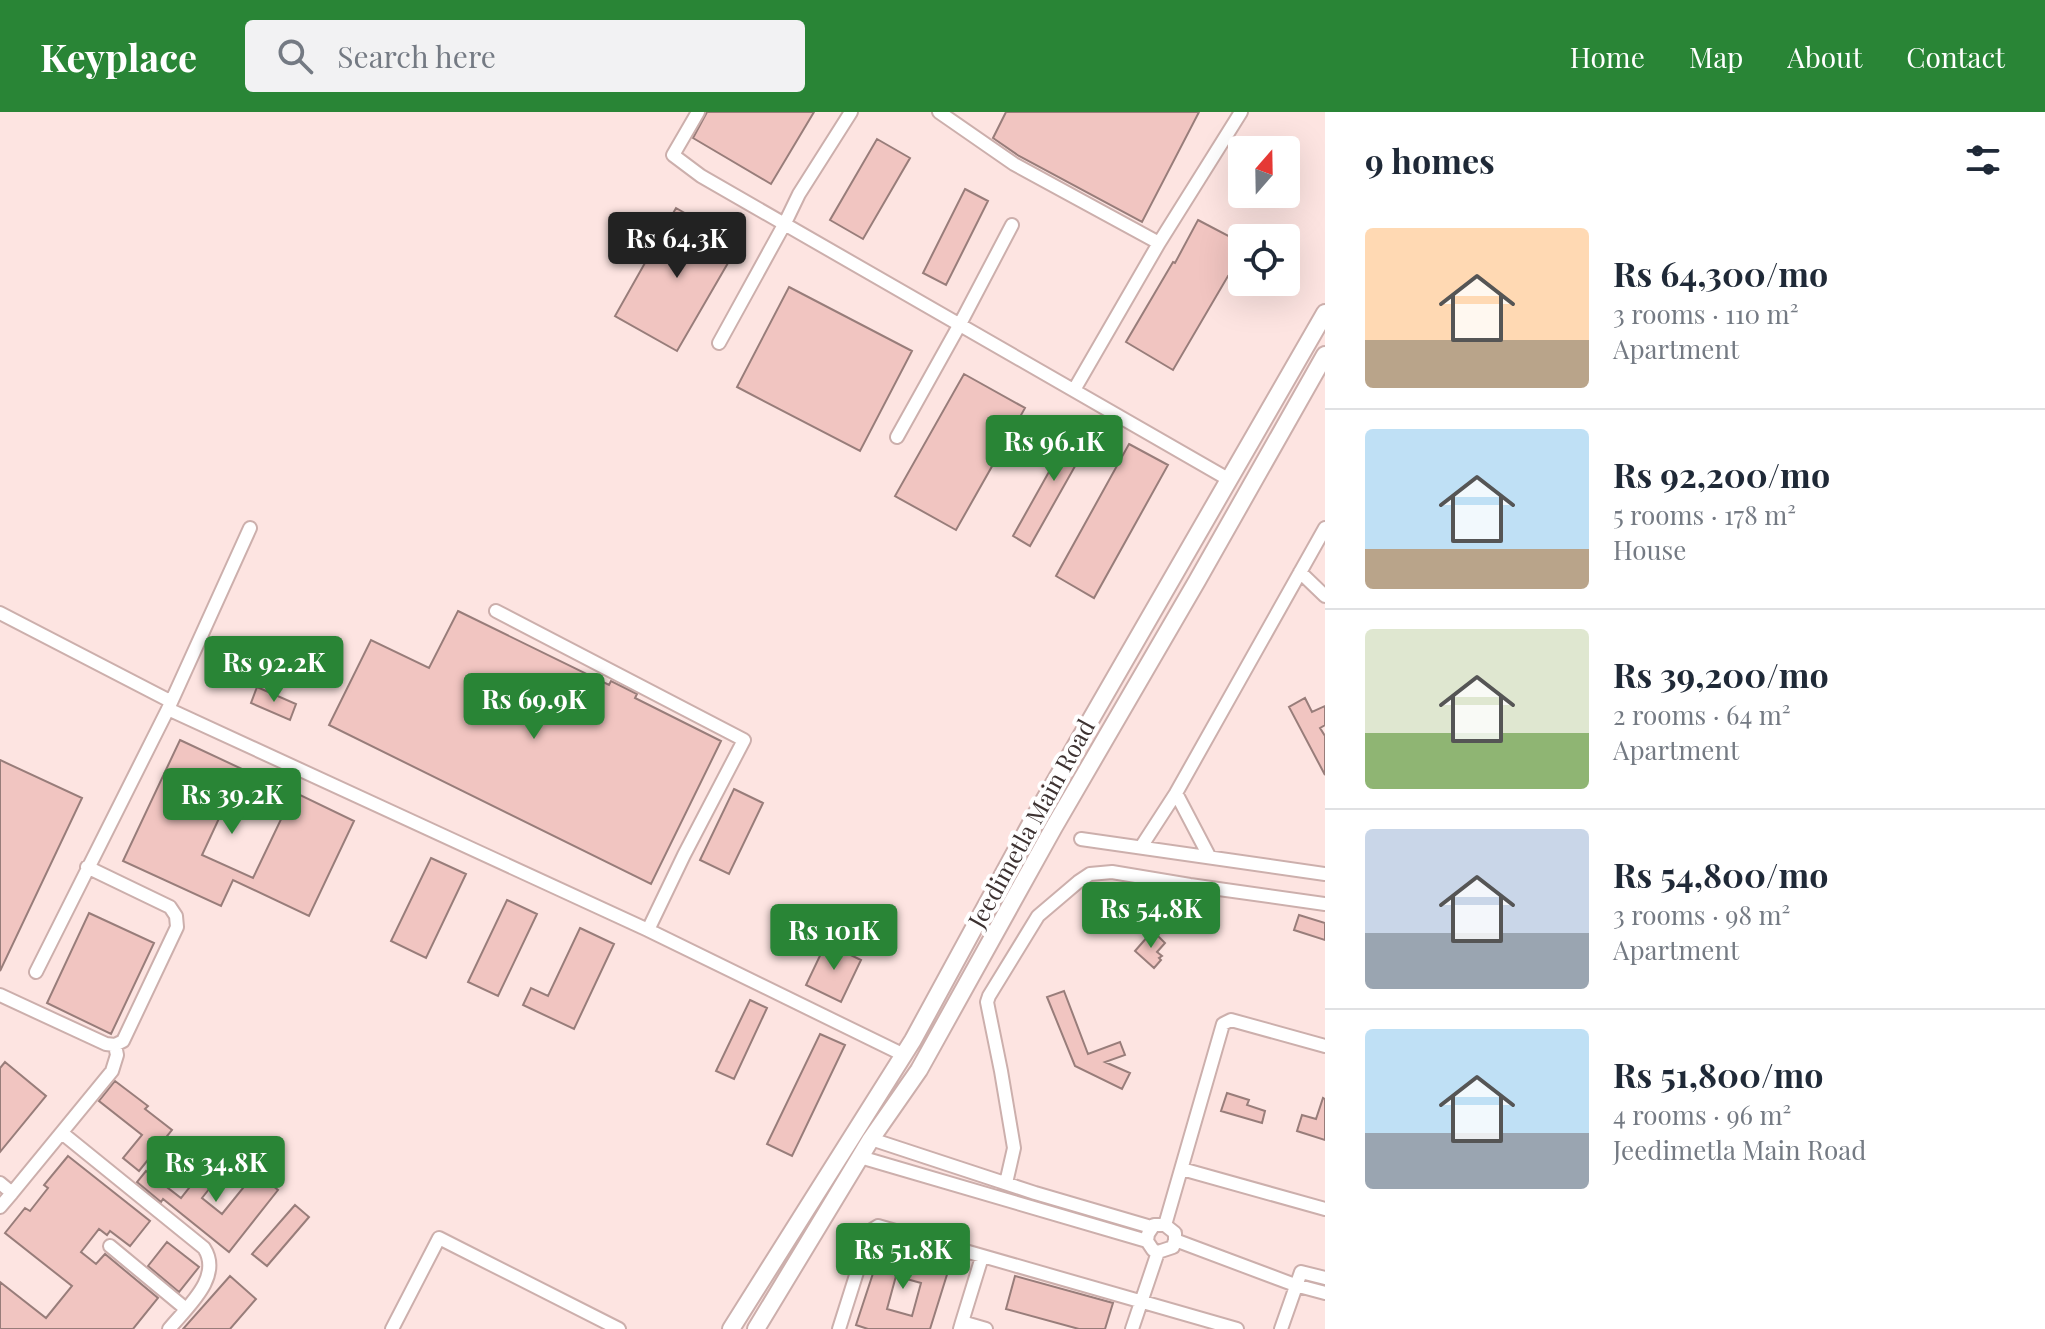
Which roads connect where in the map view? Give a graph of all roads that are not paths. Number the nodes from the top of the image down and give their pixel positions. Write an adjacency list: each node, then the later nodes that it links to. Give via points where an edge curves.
1 (698, 112): 5 (street, via 673,155)
2 (851, 112): 5 (street)
3 (939, 112): 7 (street, via 1014,164)
4 (1241, 112): 7 (street)
5 (785, 223): 9 (street); 10 (street)
6 (1012, 225): 9 (street)
7 (1159, 243): 12 (street)
8 (1325, 313): 14 (main road, Jeedimetla Main Road)
9 (960, 324): 12 (street); 13 (street)
10 (719, 343)
11 (1325, 355): 36 (main road, Jeedimetla Main Road, via 919,1070)
12 (1074, 390): 14 (street)
13 (897, 437)
14 (1228, 479): 34 (main road, Jeedimetla Main Road)
15 (250, 528): 21 (street)
16 (1325, 528): 17 (street)
17 (1300, 572): 18 (street); 22 (street)
18 (1325, 596)
19 (496, 611): 29 (street, via 744,740)
20 (0, 613): 21 (street)
21 (169, 705): 26 (street); 29 (street)
22 (1176, 793): 24 (street); 25 (street)
23 (1081, 839): 24 (street)
24 (1141, 847): 25 (street)
25 (1209, 856): 27 (street)
26 (87, 867): 30 (street); 32 (street, via 170,907 176,916 177,927 123,1041)
27 (1325, 874)
28 (1325, 904): 40 (street, via 1100,872 1078,882 1038,916 987,1002 1014,1148)
29 (648, 930): 34 (street)
30 (36, 972)
31 (0, 995): 32 (street)
32 (115, 1045): 35 (street, via 112,1071)
33 (1325, 1046): 38 (street, via 1231,1020 1223,1024)
34 (904, 1055): 60 (main road, Jeedimetla Main Road)
35 (62, 1133): 41 (street); 55 (street, via 204,1248 211,1268)
36 (871, 1139): 37 (main road, Jeedimetla Main Road); 40 (street)
37 (860, 1157): 47 (street); 61 (main road, Jeedimetla Main Road)
38 (1182, 1169): 43 (street); 44 (street)
39 (0, 1183): 41 (street)
40 (1006, 1183): 45 (street)
41 (12, 1193): 42 (street)
42 (0, 1207)
43 (1325, 1209)
44 (1165, 1225): 45 (street); 46 (street)
45 (1151, 1227): 47 (street)
46 (1175, 1240): 49 (street, via 1173,1247); 52 (street)
47 (1147, 1241): 49 (street)
48 (110, 1246): 55 (street)
49 (1158, 1252): 54 (street)
50 (982, 1257): 54 (street); 56 (street); 62 (street, via 878,1226 870,1231)
51 (1325, 1278): 52 (street, via 1301,1272)
52 (1295, 1285): 53 (street); 66 (street)
53 (1325, 1293)
54 (1140, 1301): 64 (street); 65 (street)
55 (186, 1309): 57 (street)
56 (961, 1326): 63 (street)
57 (169, 1329)
58 (392, 1329): 59 (street, via 439,1238)
59 (619, 1329)
60 (731, 1329)
61 (756, 1329)
62 (839, 1329)
63 (986, 1329)
64 (1132, 1329)
65 (1237, 1329)
66 (1281, 1329)

